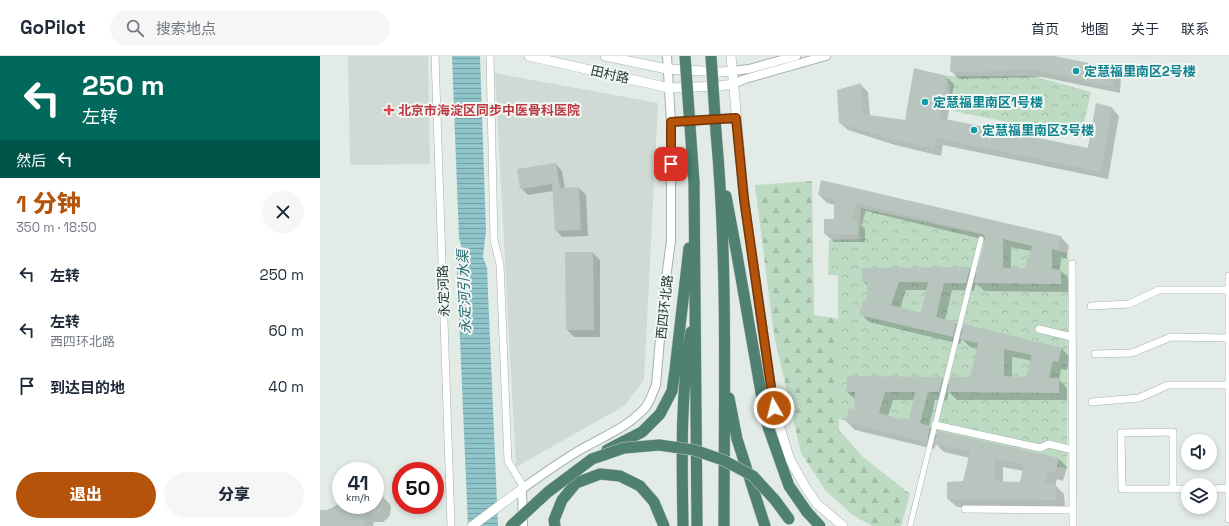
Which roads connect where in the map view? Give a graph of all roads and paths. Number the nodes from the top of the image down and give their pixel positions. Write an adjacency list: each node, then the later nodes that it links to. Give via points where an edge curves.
1 (436, 56): 44 (street, 永定河路)
2 (490, 56): 35 (street, via 494,240 500,264 508,461)
3 (529, 56): 14 (main road, 田村路)
4 (605, 56): 11 (main road, 田村路)
5 (667, 56): 11 (street, 西四环北路)
6 (685, 56): 18 (highway, bridge)
7 (711, 56): 17 (highway, bridge)
8 (731, 56): 12 (main road)
9 (796, 56): 12 (street)
10 (826, 56): 13 (street)
11 (668, 69): 12 (main road, 田村路); 14 (street, 西四环北路)
12 (732, 71): 13 (main road)
13 (733, 84): 14 (main road, 田村路); 15 (main road)
14 (669, 88): 16 (street, 西四环北路)
15 (736, 118): 16 (main road); 40 (main road, via 744,199 774,408 790,460)
16 (671, 122): 35 (street, 西四环北路, via 671,241 658,373 651,398 642,412 624,426 588,445)
17 (719, 160): 29 (highway, via 724,283); 55 (highway, bridge, via 766,421 789,486)
18 (694, 203): 23 (highway); 34 (highway, bridge, via 672,390 660,414 642,432)
19 (981, 239): 32 (street)
20 (1072, 264): 26 (street)
21 (1229, 276): 22 (street)
22 (1229, 290): 24 (street, via 1159,290 1130,304); 27 (street)
23 (696, 300): 50 (highway, via 686,357 682,455); 51 (highway)
24 (1091, 306)
25 (1039, 329): 26 (street)
26 (1072, 337): 33 (street)
27 (1229, 338): 28 (street, via 1171,337 1132,353); 30 (street)
28 (1095, 354)
29 (724, 371): 52 (highway); 53 (highway, via 737,440)
30 (1229, 385): 31 (street, via 1168,385 1139,398); 36 (street)
31 (1092, 402)
32 (935, 425): 33 (street, via 1040,448 1049,444); 57 (street)
33 (1073, 450): 42 (street)
34 (592, 458): 46 (highway, bridge, via 548,492); 54 (highway, bridge, via 624,448 658,445 694,450 723,460 752,476 775,500)
35 (523, 488): 45 (main road); 47 (street)
36 (1229, 488): 39 (street); 43 (street)
37 (1173, 489): 37 (street, via 1173,432 1121,433 1122,489); 38 (street)
38 (1181, 489)
39 (1217, 489)
40 (817, 504): 55 (main road); 56 (main road)
41 (965, 509): 42 (street)
42 (1073, 510): 58 (street)
43 (1229, 519)
44 (451, 526)
45 (472, 526)
46 (511, 526)
47 (523, 526)
48 (555, 526): 49 (highway, via 554,520 562,500 576,483 600,474 620,476 640,486 654,502)
49 (664, 526)
50 (683, 526)
51 (697, 526)
52 (724, 526)
53 (764, 526)
54 (792, 526)
55 (819, 526)
56 (843, 526)
57 (910, 526)
58 (1073, 526)

